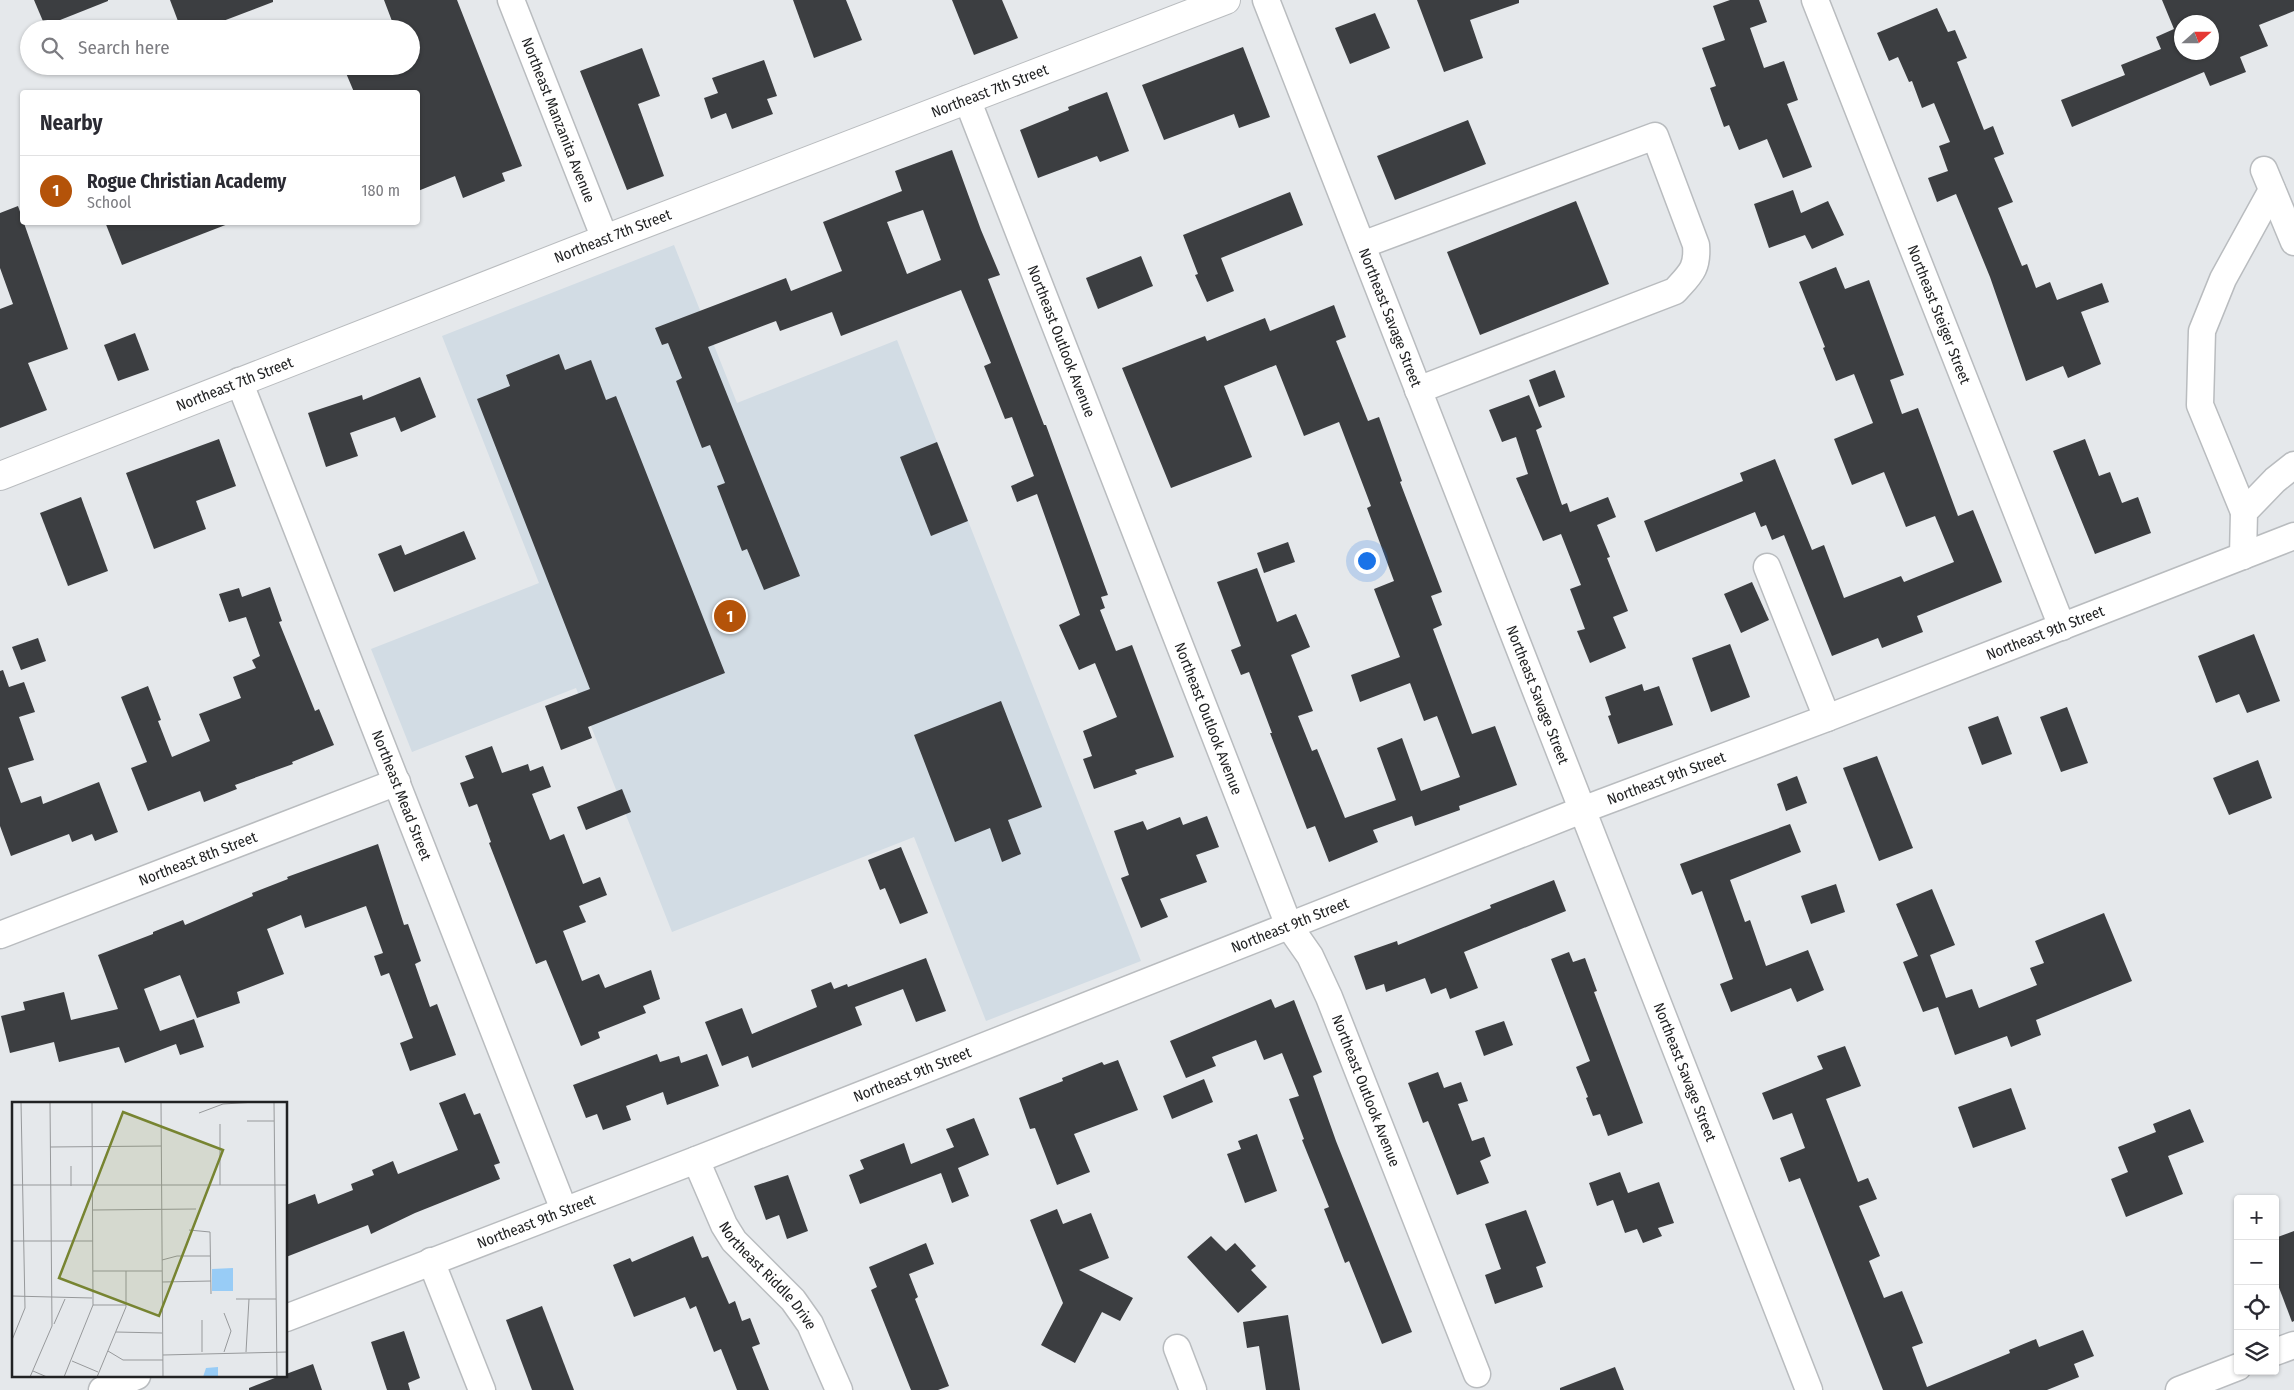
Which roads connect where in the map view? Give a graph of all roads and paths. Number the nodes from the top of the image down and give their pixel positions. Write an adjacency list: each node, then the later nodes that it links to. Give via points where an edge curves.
1 (511, 0): 6 (street, Northeast Manzanita Avenue)
2 (1226, 0): 5 (highway, Northeast 7th Street)
3 (1266, 0): 8 (street, Northeast Savage Street)
4 (1815, 0): 17 (street, Northeast Steiger Street)
5 (967, 99): 6 (highway, Northeast 7th Street); 21 (street, Northeast Outlook Avenue)
6 (605, 239): 9 (highway, Northeast 7th Street)
7 (2294, 242): 13 (street, via 2268,180 2202,331 2200,406)
8 (1362, 245): 10 (street, Northeast Savage Street); 10 (street, via 1655,136 1696,245 1697,258 1693,270 1675,291)
9 (239, 381): 12 (highway, Northeast 7th Street); 19 (street, Northeast Mead Street)
10 (1418, 390): 20 (street, Northeast Savage Street)
11 (2294, 465): 13 (street)
12 (0, 476)
13 (2244, 512): 15 (street)
14 (2294, 536): 15 (street, Northeast 9th Street)
15 (2243, 556): 17 (street, Northeast 9th Street)
16 (1767, 567): 18 (street)
17 (2062, 627): 18 (street, Northeast 9th Street)
18 (1827, 718): 20 (street, Northeast 9th Street)
19 (396, 782): 22 (street, Northeast 8th Street); 24 (street, Northeast Mead Street)
20 (1582, 810): 21 (street, Northeast 9th Street); 37 (street, Northeast Savage Street)
21 (1289, 926): 23 (street, Northeast 9th Street); 31 (street, Northeast Outlook Avenue, via 1310,956 1329,997)
22 (0, 934)
23 (696, 1160): 24 (street, Northeast 9th Street); 35 (street, Northeast Riddle Drive, via 724,1225 734,1241 793,1300 810,1324)
24 (564, 1210): 25 (street, Northeast 9th Street)
25 (431, 1261): 26 (street, Northeast 9th Street); 34 (street)
26 (288, 1317)
27 (2294, 1345): 29 (street)
28 (1177, 1348): 36 (street)
29 (2279, 1351)
30 (2234, 1369): 38 (street)
31 (1478, 1374)
32 (132, 1378): 33 (street)
33 (102, 1390)
34 (482, 1390)
35 (839, 1390)
36 (1193, 1390)
37 (1809, 1390)
38 (2179, 1390)

